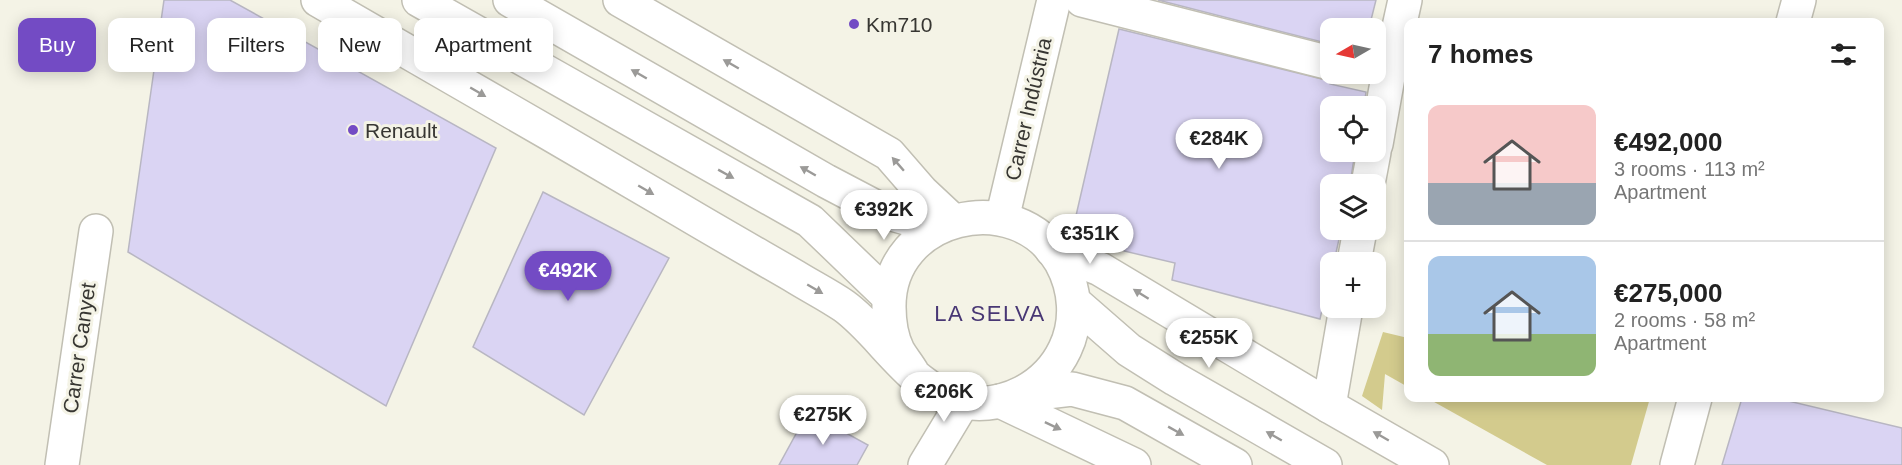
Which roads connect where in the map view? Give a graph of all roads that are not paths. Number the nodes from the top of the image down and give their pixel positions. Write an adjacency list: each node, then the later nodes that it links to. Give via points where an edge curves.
1 (318, 0): 19 (main road, one-way to 19, via 845,306)
2 (419, 0): 16 (main road, one-way to 16, via 810,221)
3 (510, 0): 13 (main road, one-way to 3, via 885,212)
4 (620, 0): 13 (main road, one-way to 4, via 889,154)
5 (1053, 0): 12 (main road, Carrer Indústria)
6 (1083, 0): 11 (main road)
7 (1405, 0): 10 (main road)
8 (1799, 0): 9 (main road)
9 (1794, 18)
10 (1386, 57)
11 (1320, 60)
12 (1002, 219): 13 (main road, via 986,216); 15 (main road, via 1029,230)
13 (946, 224): 16 (main road, via 920,239 905,256)
14 (96, 231): 24 (main road, Carrer Canyet)
15 (1052, 250): 17 (main road, via 1067,274); 23 (main road, one-way to 15, via 1100,269)
16 (889, 297): 19 (main road, via 889,324 897,350)
17 (1074, 302): 20 (main road, via 1069,340 1061,357 1036,385); 28 (main road, one-way to 17, via 1129,350)
18 (1344, 318): 23 (main road)
19 (912, 372): 21 (main road, via 935,391)
20 (1010, 398): 21 (main road); 26 (main road, one-way to 26); 27 (main road, one-way to 27, via 1072,389 1125,403)
21 (963, 402): 25 (main road)
22 (1694, 402): 30 (main road)
23 (1329, 406): 29 (main road, one-way to 23)
24 (62, 465)
25 (926, 465)
26 (1134, 465)
27 (1235, 465)
28 (1325, 465)
29 (1432, 465)
30 (1677, 465)

